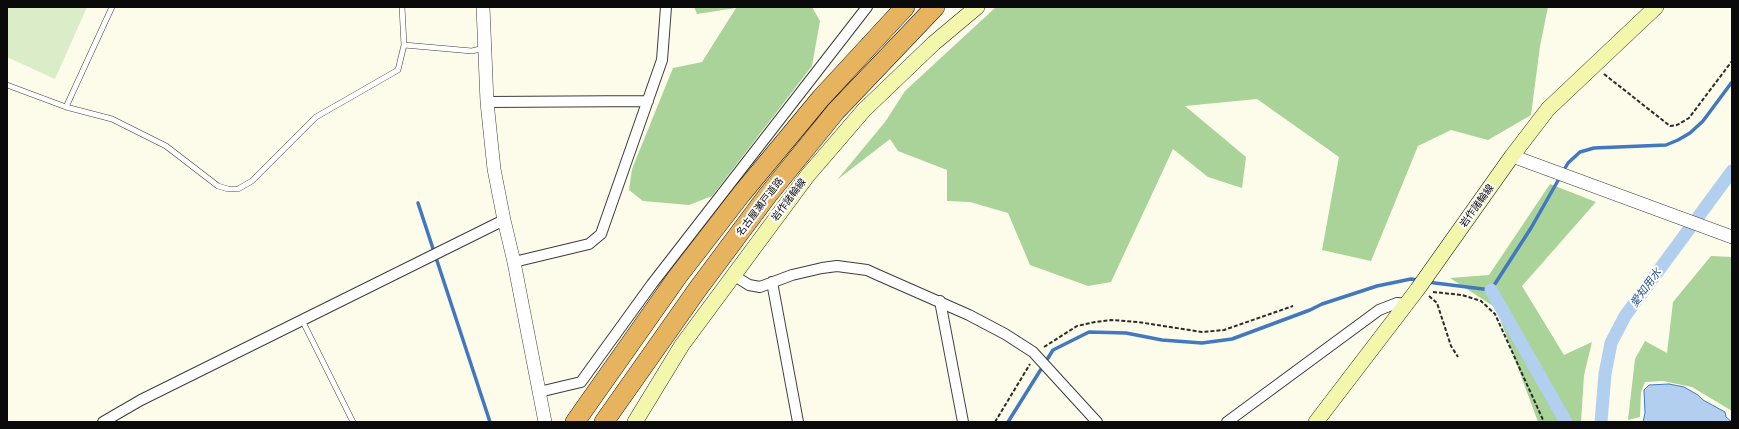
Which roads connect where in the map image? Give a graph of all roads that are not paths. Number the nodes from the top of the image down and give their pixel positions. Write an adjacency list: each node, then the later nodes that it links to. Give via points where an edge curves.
1 (112, 7): 15 (lane)
2 (402, 7): 10 (lane)
3 (483, 7): 11 (street)
4 (666, 7): 13 (street, via 662,60)
5 (867, 7): 25 (street, via 652,284 581,382)
6 (905, 7): 29 (highway, via 812,109 743,192 678,276)
7 (935, 7): 30 (highway, 名古屋瀬戸道路, via 836,111 767,196)
8 (977, 7): 20 (main road, 岩作諸輪線, via 934,43 864,110 808,175)
9 (1656, 7): 16 (main road, 岩作諸輪線, via 1548,109)
10 (404, 45): 11 (lane, via 472,51); 15 (lane, via 398,70 316,116 252,181 238,189 218,186 166,146 112,119)
11 (485, 48): 14 (street)
12 (7, 85): 15 (lane)
13 (648, 101): 14 (street); 19 (street, via 601,234 589,244)
14 (487, 102): 17 (street, via 494,169)
15 (66, 108)
16 (1512, 156): 18 (street); 22 (main road, 岩作諸輪線)
17 (504, 220): 19 (street); 24 (street)
18 (1732, 237)
19 (514, 262): 25 (street)
20 (734, 275): 21 (street, via 760,287); 31 (main road, 岩作諸輪線, via 682,345)
21 (772, 282): 23 (street, via 822,268 851,267 867,270); 32 (street)
22 (1412, 296): 35 (street, via 1379,310); 36 (main road, 岩作諸輪線)
23 (940, 301): 33 (street); 34 (street, via 1005,334 1036,354)
24 (302, 320): 26 (street, via 141,400); 27 (lane)
25 (539, 392): 28 (street)
26 (103, 422)
27 (353, 422)
28 (545, 422)
29 (575, 422)
30 (604, 422)
31 (636, 422)
32 (798, 422)
33 (963, 422)
34 (1097, 422)
35 (1226, 422)
36 (1316, 422)

